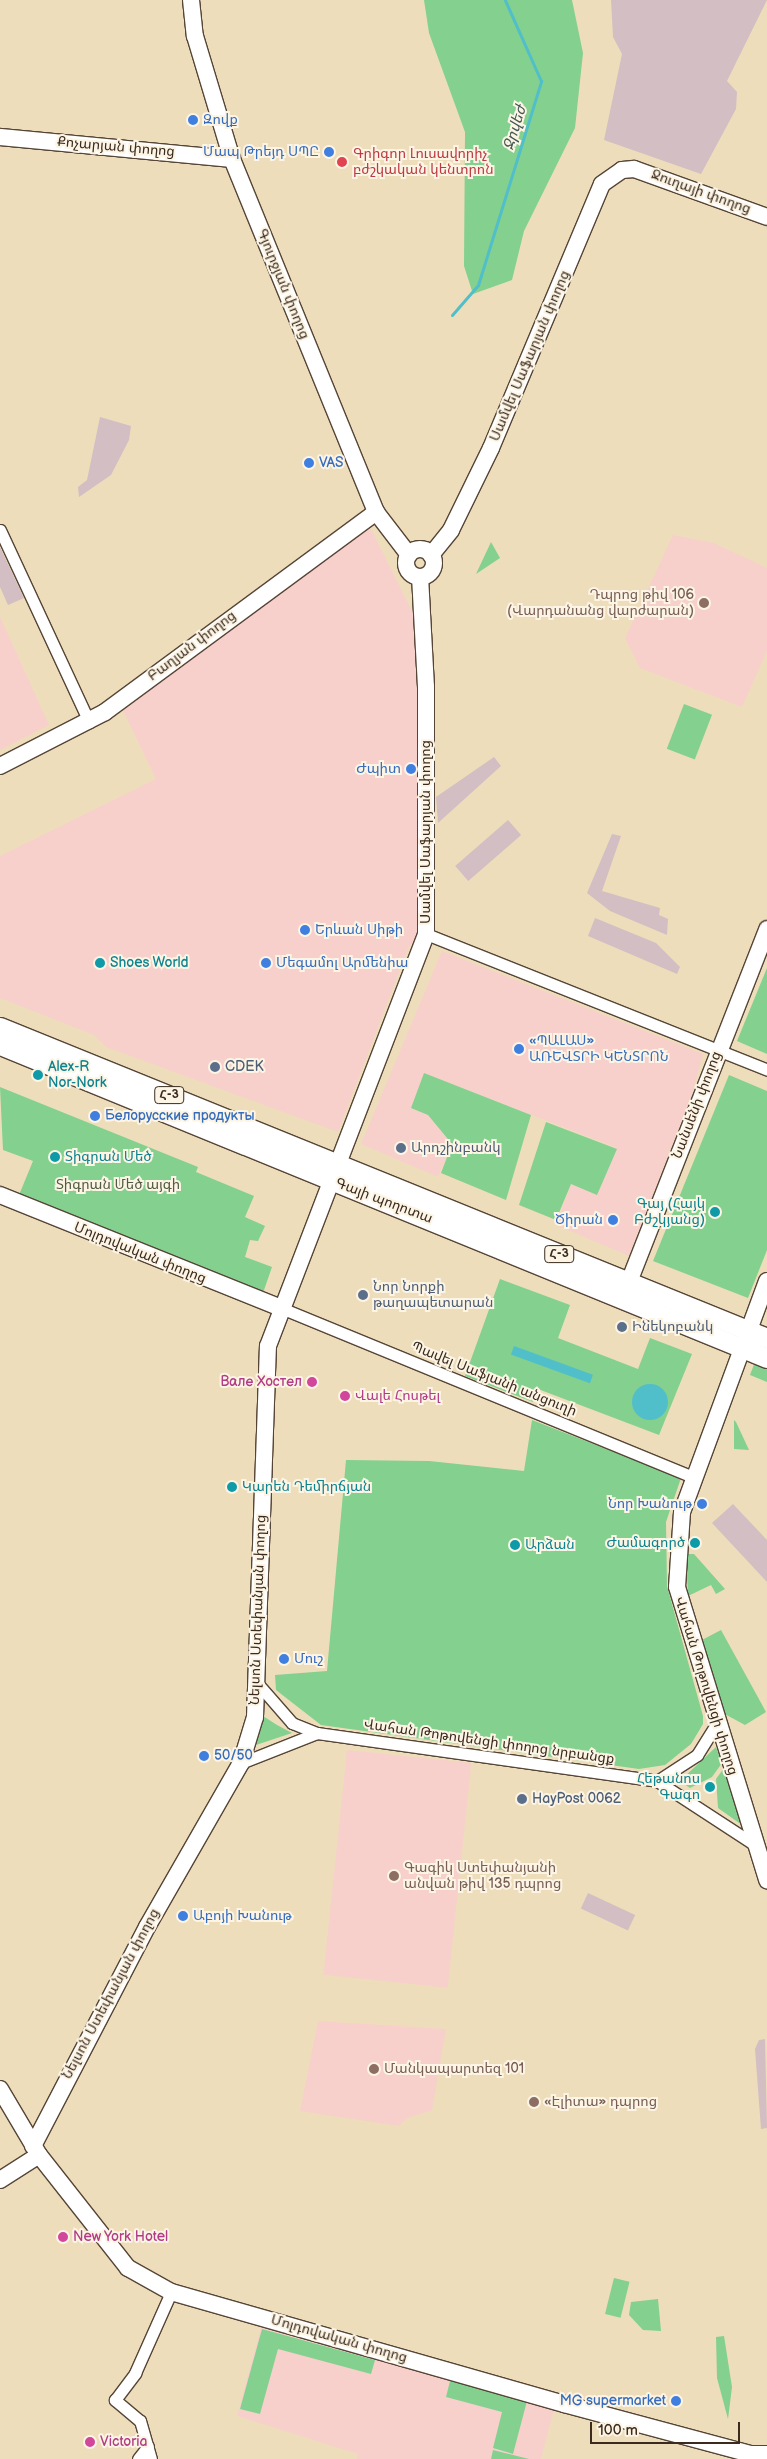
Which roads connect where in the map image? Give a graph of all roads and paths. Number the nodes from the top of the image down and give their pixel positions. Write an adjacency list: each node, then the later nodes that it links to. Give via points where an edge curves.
1 (190, 0): 3 (street, Գյուրջյան փողոց, via 195,36)
2 (0, 137): 3 (street, Քոչարյան փողոց)
3 (232, 159): 6 (street, Գյուրջյան փողոց)
4 (634, 169): 5 (street, Ջուղայի փողոց); 9 (street, Սամվել Սաֆարյան փողոց, via 622,170 602,184 491,448 451,530)
5 (767, 217)
6 (376, 512): 8 (street, Գյուրջյան փողոց); 11 (street, Բաղյան փողոց)
7 (0, 530): 11 (street)
8 (409, 555): 9 (street, via 420,549); 10 (street, via 409,571)
9 (432, 555): 10 (street, via 431,571)
10 (420, 577): 14 (street, Սամվել Սաֆարյան փողոց, via 426,686)
11 (89, 722): 12 (street, Բաղյան փողոց)
12 (0, 766)
13 (767, 929): 17 (street, Նանսենի փողոց)
14 (426, 934): 17 (street); 19 (street, Սամվել Սաֆարյան փողոց)
15 (0, 1027): 19 (main road, Գայի պողոտա / Հ-3)
16 (0, 1046): 20 (main road, Գայի պողոտա / Հ-3)
17 (718, 1051): 18 (street); 23 (street, Նանսենի փողոց)
18 (767, 1070)
19 (338, 1161): 20 (street, Սամվել Սաֆարյան փողոց); 23 (main road, Գայի պողոտա / Հ-3)
20 (330, 1180): 24 (street, Նելսոն Ստեփանյան փողոց); 26 (main road, Գայի պողոտա / Հ-3)
21 (0, 1195): 24 (street, Մոլդովական փողոց)
22 (767, 1281): 26 (street)
23 (629, 1282): 26 (main road, Գայի պողոտա / Հ-3)
24 (281, 1308): 28 (street, Պավել Սաֆյանի անցուղի); 29 (street, Նելսոն Ստեփանյան փողոց, via 268,1346)
25 (767, 1338): 26 (main road, Գայի պողոտա / Հ-3)
26 (744, 1339): 27 (main road, Գայի պողոտա / Հ-3); 28 (street, Վահան Թոթովենցի փողոց)
27 (767, 1358)
28 (694, 1477): 30 (street, Վահան Թոթովենցի փողոց, via 682,1512 677,1587)
29 (258, 1684): 31 (street, Վահան Թոթովենցի փողոց նրբանցք, via 292,1723); 32 (street, Նելսոն Ստեփանյան փողոց, via 255,1717)
30 (716, 1725): 33 (street, via 697,1755); 34 (street, Վահան Թոթովենցի փողոց)
31 (317, 1733): 32 (street, Վահան Թոթովենցի փողոց նրբանցք); 33 (street, Վահան Թոթովենցի փողոց նրբանցք)
32 (241, 1763): 37 (street, Նելսոն Ստեփանյան փողոց, via 147,1927)
33 (657, 1781): 34 (street, Վահան Թոթովենցի փողոց նրբանցք)
34 (755, 1845): 35 (street, Վահան Թոթովենցի փողոց)
35 (767, 1880)
36 (0, 2089): 37 (street, Մոլդովական փողոց)
37 (36, 2151): 38 (street, Նելսոն Ստեփանյան փողոց); 39 (street, Մոլդովական փողոց, via 128,2268)
38 (0, 2180)
39 (171, 2292): 40 (street, via 135,2372 115,2400 140,2420); 41 (street, Մոլդովական փողոց, via 564,2404 750,2454)
40 (148, 2446): 42 (street); 43 (street)
41 (767, 2454)
42 (138, 2459)
43 (151, 2459)

